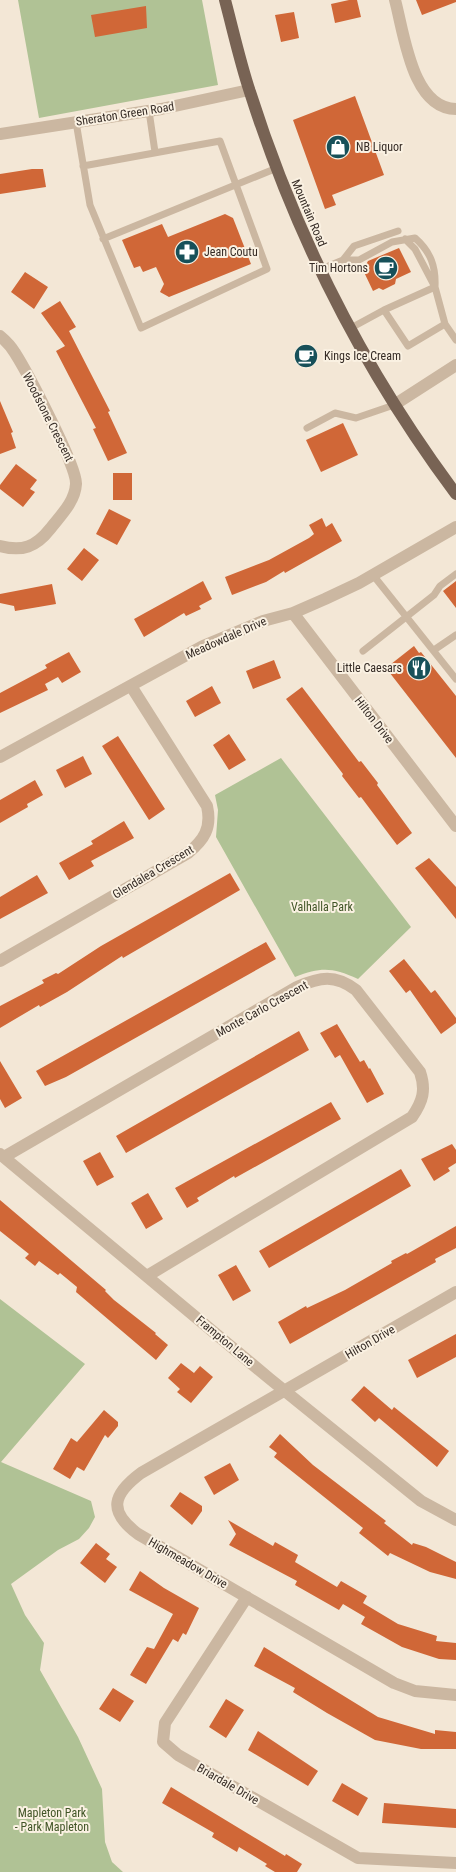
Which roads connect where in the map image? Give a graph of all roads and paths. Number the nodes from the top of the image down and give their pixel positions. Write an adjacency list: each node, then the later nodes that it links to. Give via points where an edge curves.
1 (225, 0): 3 (main road, Mountain Road)
2 (395, 0): 4 (street, via 420,86 437,105)
3 (249, 90): 5 (street, Sheraton Green Road); 10 (main road, Mountain Road)
4 (456, 109)
5 (150, 111): 6 (street, Sheraton Green Road); 8 (lane)
6 (76, 122): 7 (street, Sheraton Green Road); 9 (lane)
7 (0, 134)
8 (155, 152): 9 (lane); 11 (lane, via 220,141)
9 (83, 166): 13 (lane, via 90,205)
10 (276, 168): 11 (lane); 15 (main road, Mountain Road)
11 (237, 186): 13 (lane); 13 (lane, via 267,269 142,328)
12 (398, 231): 14 (lane, via 354,246)
13 (104, 239)
14 (343, 260): 15 (lane); 16 (lane, via 359,260 392,242 415,238 423,245 436,268)
15 (319, 270): 19 (main road, Mountain Road)
16 (435, 287): 17 (lane); 18 (lane)
17 (384, 310): 18 (lane, via 408,346); 19 (lane)
18 (445, 324): 21 (lane)
19 (349, 329): 23 (main road, Mountain Road)
20 (0, 336): 27 (street, Woodstone Crescent, via 16,353 70,461 76,482 70,503 37,543 13,550)
21 (456, 340)
22 (456, 364): 23 (street)
23 (394, 405): 24 (lane, via 356,418 335,413); 25 (main road, Mountain Road)
24 (307, 428)
25 (456, 494)
26 (456, 527): 29 (street, Meadowdale Drive)
27 (0, 546)
28 (456, 574): 31 (lane)
29 (373, 575): 30 (street, Meadowdale Drive); 31 (lane)
30 (293, 613): 36 (street, Meadowdale Drive, via 263,621 203,646); 38 (street, Hilton Drive)
31 (406, 616): 33 (lane); 34 (lane)
32 (456, 635): 33 (lane)
33 (434, 650): 35 (lane)
34 (364, 651)
35 (456, 679)
36 (131, 686): 37 (street, Meadowdale Drive); 39 (street, Glendalea Crescent, via 208,806 210,816 206,834 188,853)
37 (0, 757)
38 (456, 826)
39 (0, 961)
40 (2, 1156): 41 (street, Frampton Lane); 41 (street, Monte Carlo Crescent, via 298,987 316,979 332,978 346,982 356,990 420,1072 424,1087 422,1103 412,1117)
41 (147, 1276): 43 (street, Frampton Lane)
42 (456, 1292): 43 (street, Hilton Drive)
43 (284, 1391): 44 (street, Frampton Lane, via 421,1501); 45 (street, Highmeadow Drive, via 141,1473 125,1485 118,1496 119,1512 125,1525)
44 (456, 1520)
45 (247, 1597): 46 (street, Highmeadow Drive, via 394,1683 415,1691); 47 (street, Briardale Drive, via 165,1723 163,1742 178,1755 358,1858)
46 (456, 1695)
47 (456, 1863)

